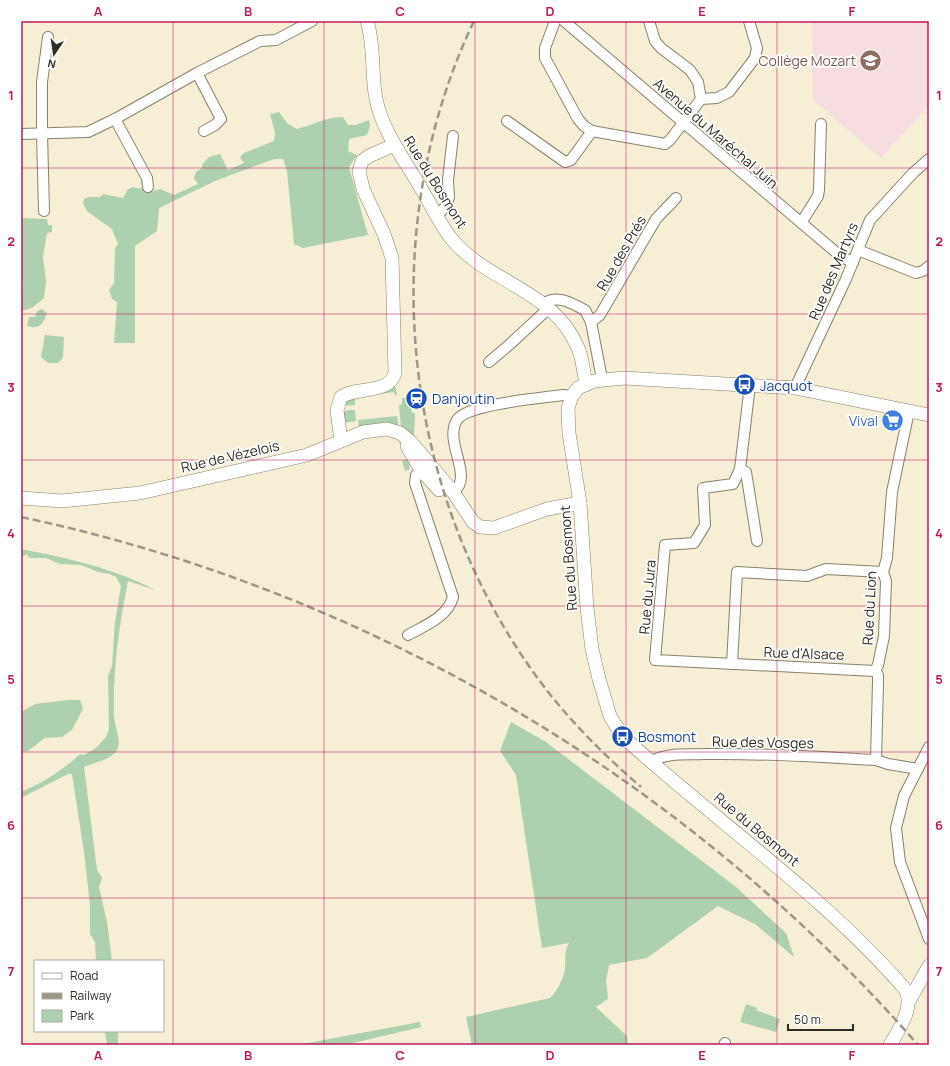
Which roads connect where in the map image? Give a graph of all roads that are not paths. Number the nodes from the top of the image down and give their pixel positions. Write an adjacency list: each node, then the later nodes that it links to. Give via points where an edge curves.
1 (312, 21): 8 (street, via 276,40 260,40)
2 (367, 21): 19 (street, Rue du Bosmont, via 376,102)
3 (555, 21): 15 (street, via 545,48 545,58 578,119)
4 (564, 21): 12 (street, Avenue du Maréchal Juin)
5 (649, 21): 9 (street, via 655,41 690,70 698,82)
6 (748, 21): 9 (street, via 757,48 755,58 729,92 717,98)
7 (48, 37): 16 (street, via 42,82)
8 (197, 73): 10 (street); 14 (street, via 221,119)
9 (701, 98): 12 (street)
10 (115, 119): 16 (street, via 88,132); 21 (street, via 147,178)
11 (507, 121): 15 (street, via 565,162 571,160)
12 (683, 123): 15 (street, via 665,144); 25 (street, Avenue du Maréchal Juin)
13 (821, 124): 25 (street, via 818,196)
14 (204, 131)
15 (592, 131)
16 (42, 133): 17 (street); 23 (street)
17 (21, 134)
18 (453, 136): 24 (street, via 448,180 449,197 446,206)
19 (394, 145): 24 (street, Rue du Bosmont); 39 (street, via 369,156 362,162 359,171 363,189 392,258 395,373 384,386 354,390 341,397 337,410)
20 (929, 159): 26 (street, Rue des Martyrs, via 870,220)
21 (148, 188)
22 (676, 198): 30 (street, Rue des Prés, via 656,219 600,315)
23 (44, 211)
24 (437, 216): 29 (street, Rue du Bosmont, via 450,236 471,257)
25 (801, 223): 27 (street, Avenue du Maréchal Juin, via 838,254)
26 (858, 250): 27 (street, Rue des Martyrs); 28 (street, via 916,273)
27 (853, 263): 35 (street, Rue des Martyrs)
28 (929, 266)
29 (546, 306): 30 (street, via 554,298 569,301 585,310); 31 (street); 33 (street, Rue du Bosmont, via 568,329 578,347)
30 (591, 322): 32 (street)
31 (489, 362)
32 (602, 379): 33 (street); 34 (street)
33 (586, 383): 36 (street)
34 (750, 385): 35 (street); 41 (street, Rue du Jura)
35 (796, 388): 37 (street)
36 (572, 396): 42 (street, via 563,395 485,407 460,416 454,426 453,436 461,476 458,487); 44 (street, Rue du Bosmont, via 568,408 569,433)
37 (909, 411): 38 (street); 47 (street, Rue du Lion, via 892,492 887,558)
38 (929, 415)
39 (342, 441): 40 (street, Rue de Vézelois, via 380,429 397,431 420,452); 43 (street, Rue de Vézelois, via 307,456 140,493 62,501)
40 (425, 467): 42 (street); 45 (street, via 466,518); 48 (street, via 416,475 416,489 453,597 449,607 438,617)
41 (740, 469): 46 (street, via 746,472); 49 (street, Rue du Jura, via 733,484 703,488 705,525 694,543 665,545 655,660)
42 (453, 492): 45 (street)
43 (21, 498)
44 (580, 503): 45 (street, via 547,509 494,528); 53 (street, Rue du Bosmont, via 587,608 599,679 610,716 616,726)
45 (473, 522)
46 (757, 541)
47 (882, 572): 49 (street, via 826,569 807,576 737,572); 50 (street, Rue du Lion, via 886,581 884,636)
48 (408, 635)
49 (732, 664): 50 (street, Rue d'Alsace)
50 (875, 671): 52 (street, Rue du Lion, via 878,675)
51 (929, 746): 54 (street)
52 (876, 760): 53 (street, Rue des Vosges, via 742,754 675,755); 54 (street, Rue des Vosges)
53 (651, 762): 57 (street, Rue du Bosmont, via 753,846 848,930 901,984 907,992)
54 (918, 769): 55 (street, via 904,796 896,828 900,862)
55 (929, 939)
56 (929, 966): 57 (street)
57 (909, 1001): 58 (street, via 898,1032)
58 (890, 1045)

